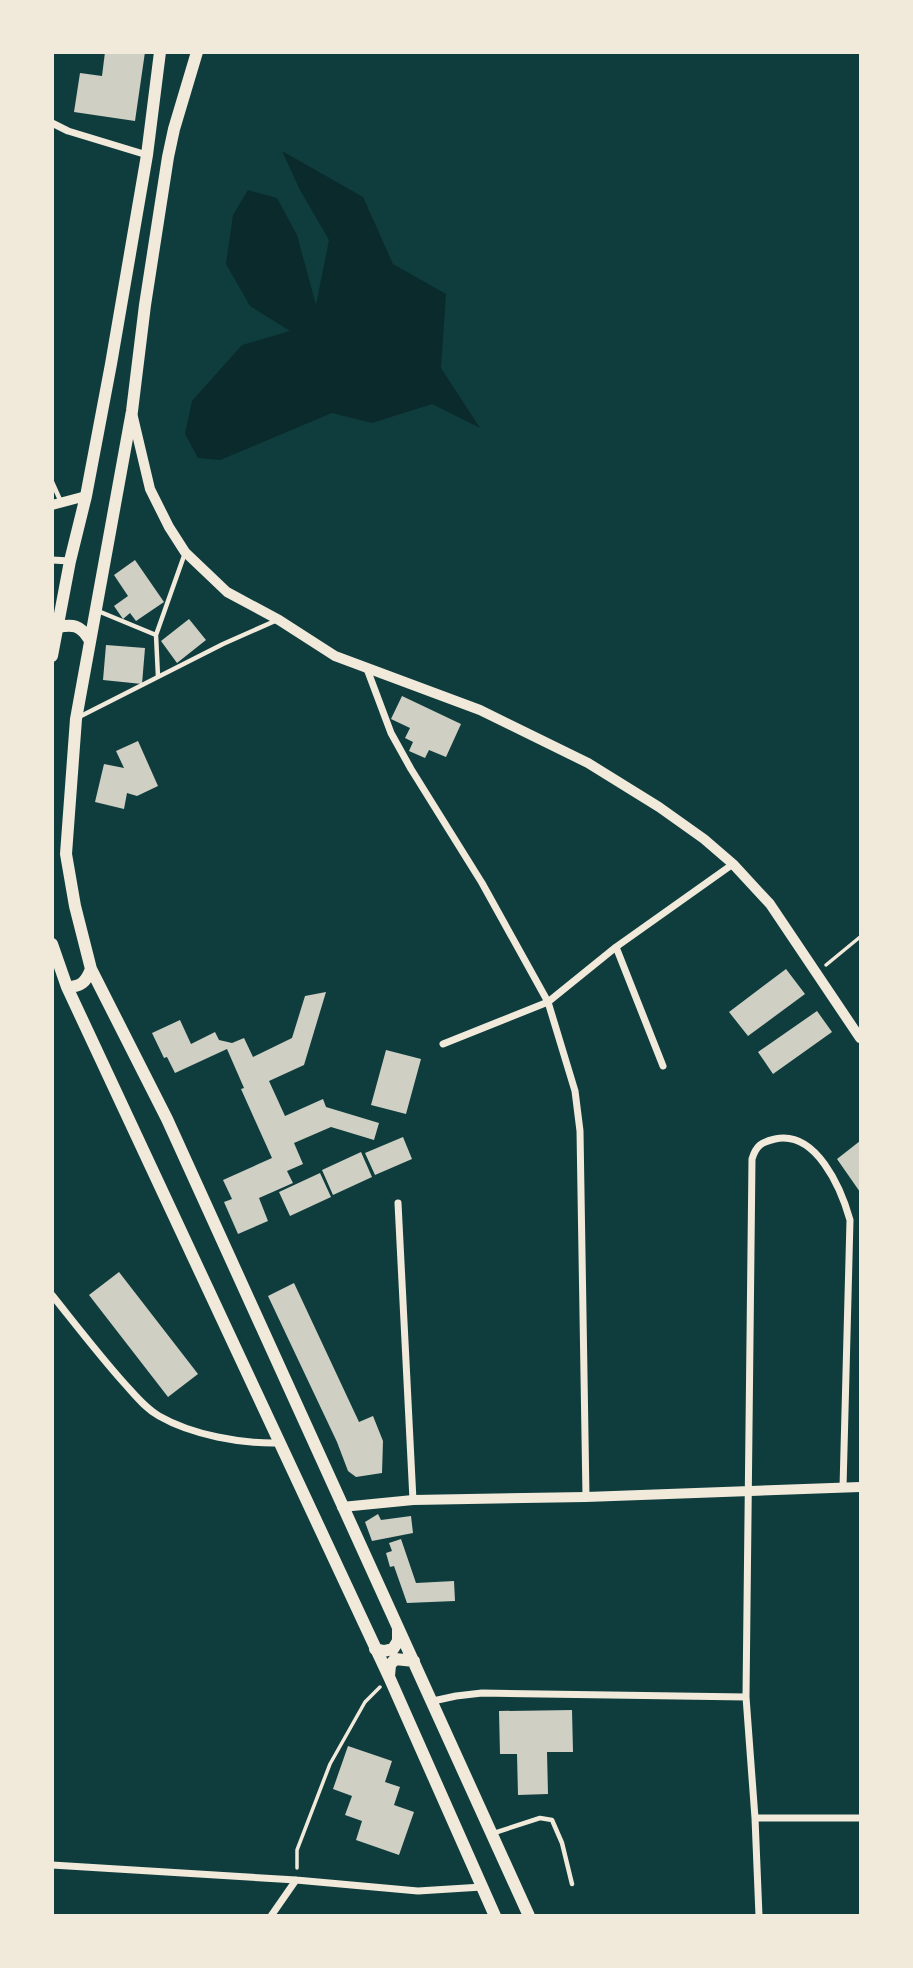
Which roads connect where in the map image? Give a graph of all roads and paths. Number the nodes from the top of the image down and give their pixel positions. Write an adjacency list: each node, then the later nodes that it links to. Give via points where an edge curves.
1 (160, 52): 4 (main road)
2 (197, 52): 5 (main road, via 168,157)
3 (52, 123): 4 (street)
4 (146, 155): 7 (main road)
5 (132, 411): 9 (street, via 150,489); 12 (main road)
6 (52, 482): 8 (lane)
7 (86, 496): 8 (street); 11 (main road)
8 (57, 504)
9 (185, 552): 13 (street, via 227,592); 15 (lane)
10 (52, 559): 11 (street)
11 (70, 561): 14 (main road)
12 (95, 610): 15 (lane); 16 (main road)
13 (279, 620): 18 (street, via 335,656); 19 (lane)
14 (58, 627): 16 (main road, via 78,626); 17 (main road)
15 (156, 635): 19 (lane)
16 (89, 639): 20 (main road)
17 (52, 656)
18 (367, 669): 21 (street, via 480,710 588,763 659,807); 28 (street, via 391,733)
19 (158, 677): 20 (lane)
20 (76, 719): 25 (main road, via 66,854)
21 (733, 864): 24 (street); 26 (street, via 770,904)
22 (860, 937): 26 (path)
23 (52, 944): 27 (main road)
24 (616, 947): 28 (street); 31 (street)
25 (90, 969): 27 (main road, via 82,985); 40 (main road, via 167,1119)
26 (816, 973): 29 (street)
27 (67, 987): 34 (main road)
28 (548, 1002): 30 (street); 38 (street, via 575,1091 580,1131)
29 (860, 1038)
30 (443, 1044)
31 (663, 1066)
32 (398, 1203): 39 (street)
33 (52, 1295): 34 (street, via 103,1359 160,1416 226,1439)
34 (279, 1443): 42 (main road)
35 (860, 1487): 36 (street)
36 (843, 1488): 37 (street); 37 (street, via 850,1220 833,1177 811,1148 799,1139 779,1138 762,1143 752,1159)
37 (747, 1492): 38 (street); 45 (street)
38 (586, 1497): 39 (street)
39 (413, 1500): 40 (street)
40 (342, 1507): 41 (main road)
41 (398, 1629): 42 (main road, via 393,1649); 43 (main road)
42 (375, 1649): 44 (main road)
43 (414, 1661): 44 (main road, via 392,1661); 46 (main road)
44 (390, 1679): 51 (path, via 365,1702 330,1764 297,1850); 53 (main road)
45 (746, 1697): 46 (street, via 482,1693); 47 (street)
46 (433, 1702): 49 (main road)
47 (755, 1818): 48 (street); 57 (street)
48 (860, 1818)
49 (493, 1833): 52 (lane, via 540,1818 552,1821); 56 (main road)
50 (52, 1865): 51 (street)
51 (296, 1880): 53 (street, via 418,1891); 54 (street)
52 (572, 1884)
53 (482, 1887): 55 (main road)
54 (271, 1916)
55 (495, 1916)
56 (530, 1916)
57 (759, 1916)

